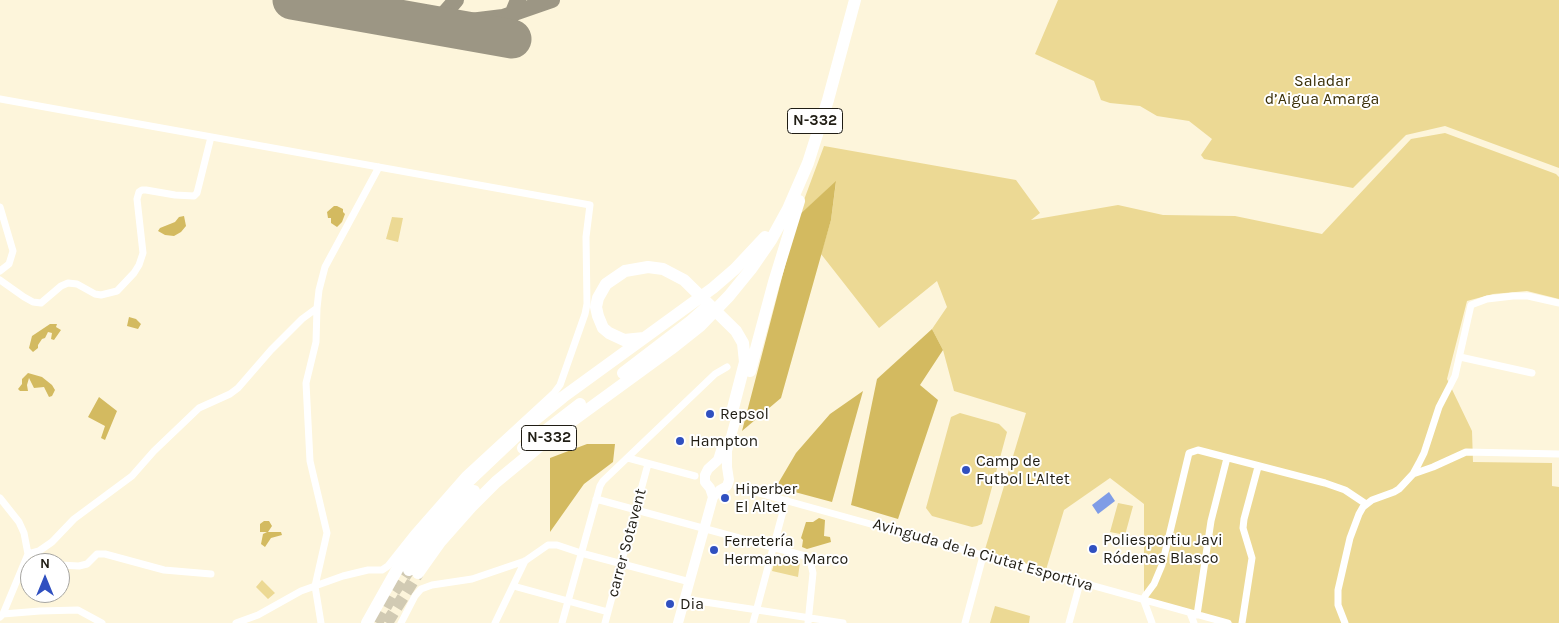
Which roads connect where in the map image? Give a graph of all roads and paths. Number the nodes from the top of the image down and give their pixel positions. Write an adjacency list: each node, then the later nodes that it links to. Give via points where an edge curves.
1 (848, 0): 8 (highway, N-332, via 809,139 785,202)
2 (855, 0): 5 (highway, N-332)
3 (0, 99): 4 (street)
4 (211, 137): 6 (street); 10 (street, via 194,196 146,190 139,192 143,253 139,266 117,291 101,295 68,283 41,303 24,297)
5 (808, 162): 8 (highway, N-332, via 771,240 715,311 671,349 553,435 496,482 413,571 436,532 488,478 546,430 691,322 733,280); 17 (highway)
6 (379, 167): 12 (street, via 325,267); 46 (street, via 590,205 586,237 587,304 560,385 548,400 465,475 388,566)
7 (0, 208): 9 (street, via 13,251 9,264)
8 (766, 237): 13 (highway, via 724,279)
9 (0, 271)
10 (0, 280)
11 (1559, 303): 14 (street, via 1513,296 1471,304)
12 (317, 308): 36 (street, via 271,350 238,388 199,408 132,476 74,519 52,542); 46 (street, via 316,342 306,393 310,461 327,533)
13 (646, 337): 17 (highway, via 617,338 603,328 596,307 606,284 625,271 648,267 669,271 684,280 740,336 745,354); 59 (highway, via 563,398 469,481 403,560)
14 (1460, 357): 16 (street); 25 (street)
15 (727, 367): 18 (street, via 715,374)
16 (1532, 373)
17 (734, 417): 24 (main road, via 727,451); 26 (main road)
18 (639, 447): 20 (street); 22 (street, via 638,455)
19 (1559, 454): 25 (street, via 1466,452)
20 (628, 458): 22 (street); 29 (street, via 603,481)
21 (1227, 458): 23 (street); 50 (street, via 1198,450 1189,453 1162,565); 53 (street)
22 (646, 463): 26 (street, Avinguda de la Ciutat Esportiva); 32 (street, carrer Sotavent)
23 (1258, 467): 31 (street, via 1345,490); 72 (street, via 1243,528 1252,558)
24 (729, 474): 26 (main road, via 728,483); 26 (main road, via 722,466); 27 (street)
25 (1413, 474): 31 (street, via 1394,492)
26 (713, 483): 27 (street, Avinguda de la Ciutat Esportiva); 33 (main road)
27 (737, 487): 30 (street, Avinguda de la Ciutat Esportiva)
28 (0, 498): 35 (street, via 19,522)
29 (596, 499): 32 (street); 37 (street)
30 (786, 500): 34 (street); 38 (street, Avinguda de la Ciutat Esportiva)
31 (1366, 504): 73 (street, via 1360,510 1354,527 1338,590 1338,605)
32 (636, 510): 33 (street); 40 (street, carrer Sotavent)
33 (704, 529): 34 (street); 44 (main road)
34 (773, 548): 51 (street); 55 (street, via 810,560 813,573)
35 (28, 553)
36 (34, 553)
37 (581, 553): 39 (street, via 548,545); 40 (street); 49 (street)
38 (984, 556): 45 (street, Avinguda de la Ciutat Esportiva); 67 (street)
39 (525, 560): 60 (street, via 472,579 421,589); 61 (street)
40 (622, 564): 44 (street); 52 (street, carrer Sotavent)
41 (70, 566): 42 (street, via 87,564 97,554 105,554 164,570)
42 (212, 574)
43 (20, 579): 54 (street)
44 (690, 582): 48 (main road)
45 (1080, 583): 50 (street, Avinguda de la Ciutat Esportiva); 68 (street)
46 (315, 586): 57 (street); 58 (street)
47 (517, 587): 49 (street)
48 (685, 598): 51 (street); 64 (main road)
49 (568, 601): 52 (street); 62 (street)
50 (1144, 601): 53 (street, Avinguda de la Ciutat Esportiva); 69 (street)
51 (757, 610): 55 (street); 65 (street)
52 (608, 612): 63 (street, carrer Sotavent)
53 (1193, 614): 70 (street); 71 (street, Avinguda de la Ciutat Esportiva)
54 (2, 616): 56 (street, via 78,610)
55 (808, 620): 66 (street)
56 (102, 623)
57 (236, 623)
58 (322, 623)
59 (368, 623)
60 (400, 623)
61 (495, 623)
62 (562, 623)
63 (606, 623)
64 (678, 623)
65 (753, 623)
66 (843, 623)
67 (965, 623)
68 (1070, 623)
69 (1152, 623)
70 (1194, 623)
71 (1228, 623)
72 (1242, 623)
73 (1345, 623)

